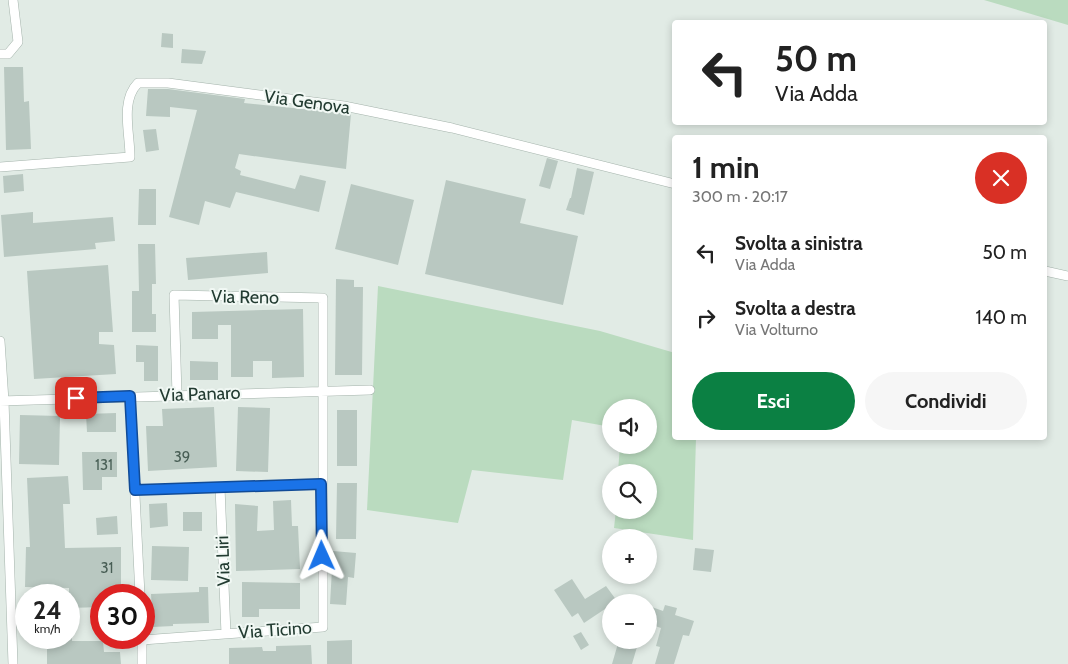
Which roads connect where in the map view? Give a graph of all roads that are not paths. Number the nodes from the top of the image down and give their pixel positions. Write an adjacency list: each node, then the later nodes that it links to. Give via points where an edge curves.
1 (13, 0): 2 (street, via 18,42 8,54)
2 (0, 54)
3 (0, 167): 4 (street, Via Genova, via 130,157 127,102 131,91 138,83 168,83 344,106 452,128)
4 (672, 183)
5 (1047, 271): 6 (street)
6 (1068, 276)
7 (0, 341): 12 (street)
8 (322, 390): 9 (street, Via Panaro); 10 (street, Via Panaro); 10 (street, Via Reno, via 323,298 174,296); 13 (street, Via Ticino)
9 (370, 390)
10 (177, 395): 11 (street, Via Panaro)
11 (130, 396): 12 (street, Via Panaro); 15 (street)
12 (2, 401): 20 (street)
13 (321, 484): 14 (street); 17 (street, Via Ticino, via 323,627)
14 (220, 487): 15 (street); 17 (street, Via Liri)
15 (135, 490): 16 (street)
16 (139, 584)
17 (226, 634): 18 (street, Via Ticino)
18 (155, 638)
19 (142, 649): 21 (street)
20 (13, 664)
21 (142, 664)

